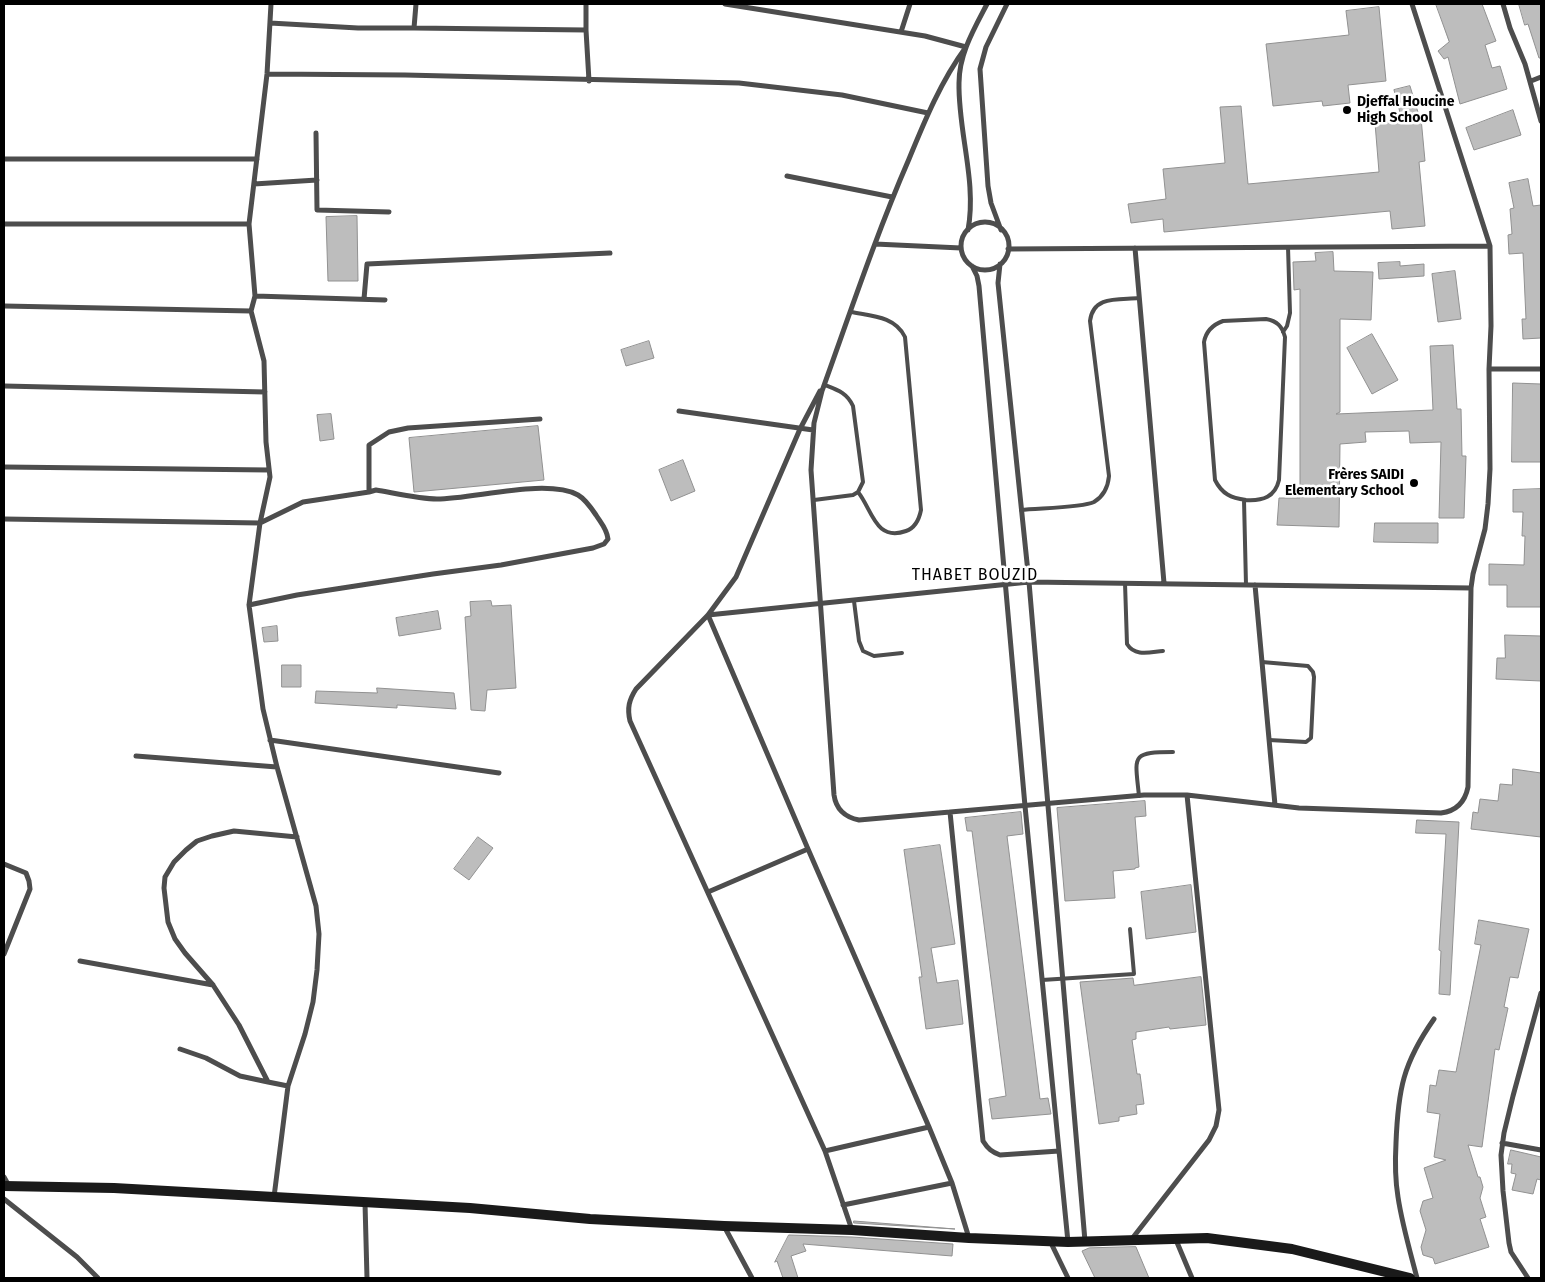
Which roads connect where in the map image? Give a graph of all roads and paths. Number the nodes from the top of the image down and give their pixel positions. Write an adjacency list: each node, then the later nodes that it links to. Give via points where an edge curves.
1 (271, 4): 10 (street)
2 (416, 4): 11 (street)
3 (586, 4): 12 (street)
4 (725, 4): 13 (street)
5 (910, 4): 13 (street)
6 (987, 4): 14 (street)
7 (1007, 4): 32 (street, via 986,47 980,69 988,186)
8 (1412, 4): 34 (street)
9 (1503, 4): 18 (street)
10 (270, 23): 11 (street); 15 (street)
11 (414, 28): 12 (street)
12 (586, 30): 17 (street)
13 (901, 32): 14 (street)
14 (966, 47): 19 (street); 31 (street, via 959,82 970,195)
15 (267, 74): 17 (street); 23 (street)
16 (1541, 77): 18 (street)
17 (589, 80): 19 (street, via 738,83 842,95)
18 (1531, 81): 20 (street)
19 (928, 113): 27 (street)
20 (1541, 121)
21 (316, 133): 25 (street)
22 (4, 159): 23 (street)
23 (257, 159): 26 (street)
24 (787, 176): 27 (street)
25 (317, 180): 26 (street); 28 (street, via 317,210)
26 (254, 184): 30 (street)
27 (892, 197): 33 (street)
28 (389, 212)
29 (4, 224): 30 (street)
30 (249, 224): 42 (street)
31 (968, 230): 32 (street, via 984,222); 36 (street, via 962,238)
32 (1002, 230): 38 (street)
33 (875, 244): 36 (street); 48 (street)
34 (1490, 246): 35 (street); 50 (street)
35 (1288, 247): 37 (street); 49 (lane, via 1290,313)
36 (961, 248): 41 (street, via 964,258)
37 (1135, 248): 38 (street); 43 (street)
38 (1008, 249): 40 (street)
39 (610, 253): 44 (street, via 368,264)
40 (1000, 264): 41 (street, via 986,270); 65 (street, via 998,283)
41 (972, 266): 71 (street, via 979,286)
42 (255, 296): 44 (street); 47 (street)
43 (1139, 298): 65 (lane, via 1102,302 1091,315 1109,476 1107,488 1100,498 1089,504); 70 (street)
44 (364, 299): 45 (street)
45 (385, 300)
46 (4, 306): 47 (street)
47 (251, 311): 54 (street, via 264,361)
48 (851, 312): 52 (street); 62 (lane, via 888,320 898,326 904,337 920,510 918,521 904,532 892,534 882,530)
49 (1284, 332): 64 (lane, via 1278,485 1267,498); 64 (lane, via 1277,323 1266,319 1223,321 1205,335 1215,480 1228,496)
50 (1489, 369): 51 (street); 74 (street, via 1488,504)
51 (1541, 369)
52 (825, 385): 57 (street); 58 (street); 62 (lane, via 842,391 853,406 863,477)
53 (4, 386): 54 (street)
54 (265, 392): 60 (street)
55 (679, 411): 57 (street)
56 (540, 419): 61 (street, via 389,432 369,445)
57 (800, 429): 58 (street); 78 (street, via 742,567)
58 (813, 430): 63 (street)
59 (4, 468): 60 (street)
60 (269, 470): 67 (street)
61 (369, 492): 67 (street, via 303,502); 77 (street, via 376,490 435,499 526,488 561,490 578,496 593,510 608,539 593,548 501,565)
62 (858, 492): 63 (lane)
63 (814, 500): 76 (street)
64 (1244, 500): 72 (lane)
65 (1021, 510): 68 (street)
66 (4, 518): 67 (street)
67 (260, 522): 77 (street)
68 (1029, 582): 69 (street); 71 (street); 90 (street)
69 (1125, 582): 70 (street); 79 (lane, via 1127,644 1138,653)
70 (1164, 583): 72 (street)
71 (1004, 584): 75 (street); 91 (street)
72 (1246, 584): 73 (street)
73 (1255, 585): 74 (street); 81 (street)
74 (1471, 588): 92 (street, via 1468,787 1459,806 1441,813)
75 (854, 601): 76 (street); 80 (lane, via 858,640 863,651 874,656)
76 (821, 604): 78 (street); 93 (street, via 837,807 845,816 859,820)
77 (249, 605): 82 (street, via 257,674)
78 (708, 614): 95 (street); 97 (street, via 636,690 628,710)
79 (1163, 651)
80 (902, 653)
81 (1262, 662): 83 (street); 83 (lane, via 1308,666 1314,677 1311,738 1306,742)
82 (270, 740): 86 (street); 87 (street)
83 (1269, 740): 92 (street)
84 (1173, 752): 89 (lane, via 1148,753 1140,757 1136,765)
85 (136, 756): 86 (street)
86 (277, 767): 94 (street)
87 (499, 773)
88 (1187, 795): 89 (street); 92 (street); 125 (street, via 1219,1102 1218,1118 1209,1140)
89 (1139, 796): 90 (street)
90 (1048, 804): 91 (street); 101 (street)
91 (1025, 806): 93 (street); 102 (street)
92 (1275, 806)
93 (950, 812): 113 (street, via 983,1141 993,1153 1000,1155)
94 (297, 837): 103 (street, via 234,831 212,836 186,850 165,877 168,922 175,939); 108 (street, via 316,906 319,934 313,1002)
95 (808, 849): 97 (street); 109 (street)
96 (4, 864): 99 (street, via 26,873 30,885)
97 (708, 892): 112 (street)
98 (1130, 929): 101 (lane, via 1134,974)
99 (4, 954)
100 (80, 962): 103 (street)
101 (1062, 979): 102 (lane); 127 (street)
102 (1042, 980): 113 (street)
103 (213, 985): 107 (street, via 240,1025)
104 (1541, 993): 110 (street)
105 (1434, 1019): 135 (street, via 1418,1041 1405,1071 1397,1108 1395,1174)
106 (180, 1048): 107 (street, via 240,1076)
107 (268, 1082): 108 (street)
108 (288, 1086): 117 (street)
109 (929, 1127): 112 (street); 115 (street)
110 (1502, 1143): 111 (street); 136 (street, via 1509,1243 1511,1252)
111 (1541, 1150)
112 (825, 1151): 120 (street)
113 (1059, 1151): 128 (street)
114 (4, 1177): 116 (street)
115 (952, 1182): 120 (street); 123 (street)
116 (7, 1186): 117 (street, via 114,1188)
117 (274, 1198): 119 (street)
118 (4, 1199): 129 (street, via 78,1257)
119 (365, 1203): 121 (street); 130 (street)
120 (843, 1205): 122 (street)
121 (724, 1226): 122 (street); 131 (street)
122 (852, 1230): 123 (street)
123 (969, 1238): 126 (street)
124 (1175, 1238): 125 (street); 133 (street); 134 (street, via 1207,1238 1292,1249)
125 (1131, 1240): 127 (street)
126 (1050, 1241): 128 (street); 132 (street)
127 (1085, 1241): 128 (street)
128 (1068, 1242)
129 (98, 1278)
130 (367, 1278)
131 (752, 1278)
132 (1068, 1278)
133 (1192, 1278)
134 (1410, 1278)
135 (1416, 1278)
136 (1528, 1278)

